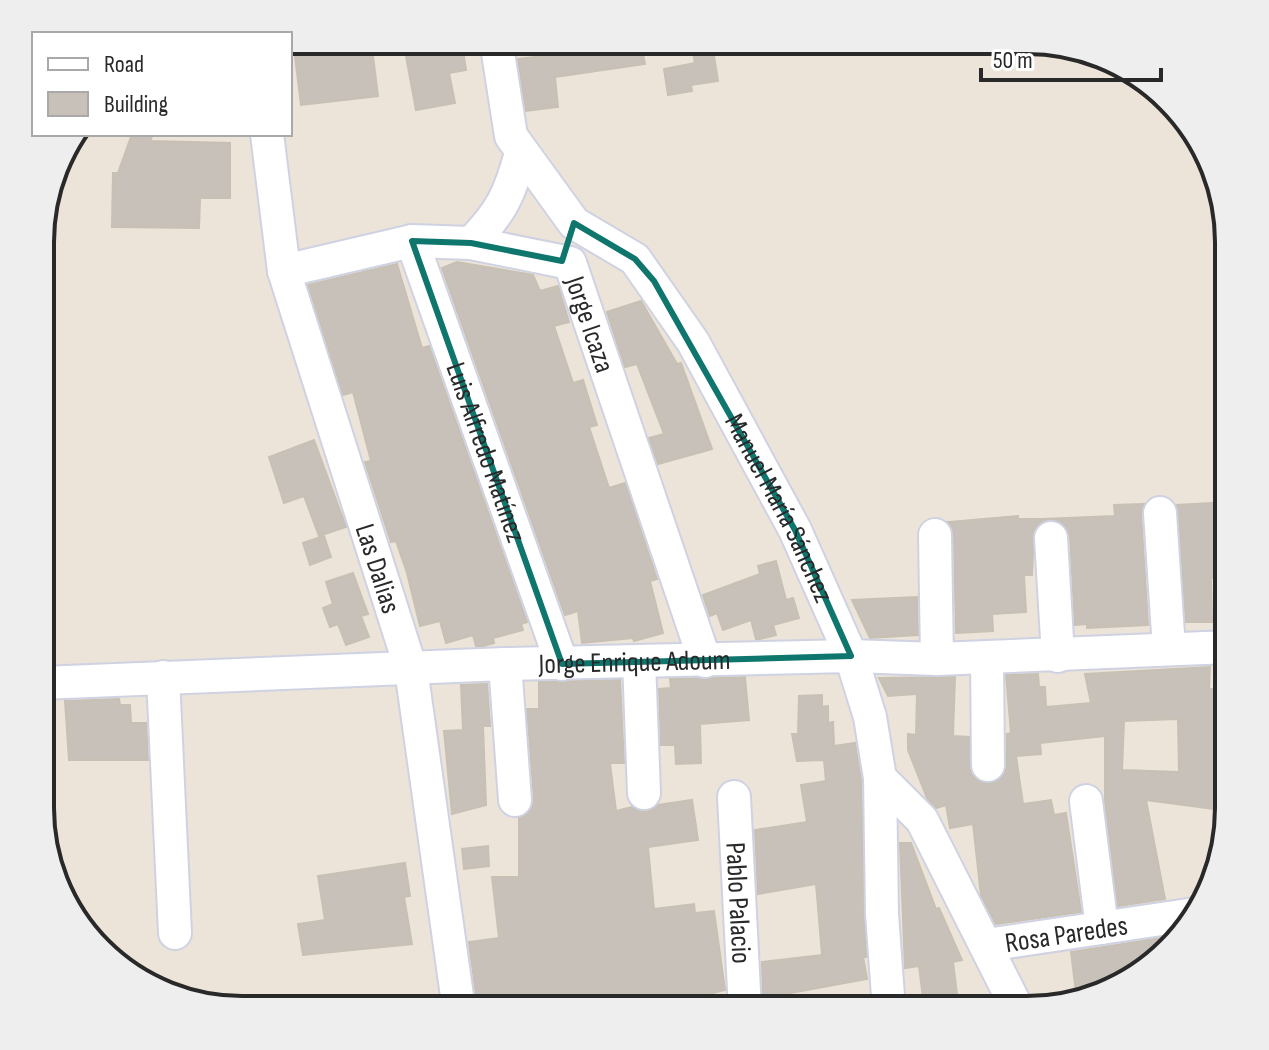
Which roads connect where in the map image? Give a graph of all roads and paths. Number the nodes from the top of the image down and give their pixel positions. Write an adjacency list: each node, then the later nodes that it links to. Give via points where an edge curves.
1 (498, 54): 3 (street, Manuel María Sánchez, via 505,112)
2 (267, 136): 8 (street, Las Dalias)
3 (521, 153): 4 (street, Manuel María Sánchez); 6 (street, via 497,217)
4 (574, 223): 7 (street, via 566,247); 14 (street, Manuel María Sánchez, via 635,259 685,329 795,530)
5 (412, 241): 6 (street, Jorge Icaza); 8 (street, Jorge Icaza); 21 (street, Luis Alfredo Matínez)
6 (471, 243): 7 (street, Jorge Icaza)
7 (570, 263): 19 (street, Jorge Icaza)
8 (284, 271): 22 (street, Las Dalias)
9 (1160, 513): 13 (street)
10 (935, 535): 17 (street)
11 (1051, 538): 15 (street)
12 (1215, 647): 13 (street, Jorge Enrique Adoum)
13 (1169, 649): 15 (street, Jorge Enrique Adoum)
14 (851, 656): 17 (street, Jorge Enrique Adoum); 19 (street, Jorge Enrique Adoum); 26 (street, Manuel María Sánchez, via 870,717)
15 (1058, 656): 16 (street, Jorge Enrique Adoum)
16 (987, 657): 17 (street, Jorge Enrique Adoum); 25 (street)
17 (937, 659)
18 (639, 661): 19 (street, Jorge Enrique Adoum); 21 (street, Jorge Enrique Adoum); 27 (street)
19 (705, 661)
20 (505, 664): 21 (street, Jorge Enrique Adoum); 22 (street, Jorge Enrique Adoum); 29 (street)
21 (562, 664)
22 (411, 669): 23 (street, Jorge Enrique Adoum); 35 (street, Las Dalias)
23 (163, 677): 24 (street, Jorge Enrique Adoum); 33 (street)
24 (54, 682)
25 (988, 765)
26 (880, 778): 34 (street, via 922,820); 37 (street, Manuel María Sánchez)
27 (644, 793)
28 (734, 797): 36 (street, Pablo Palacio)
29 (515, 800)
30 (1086, 801): 32 (street)
31 (1180, 916): 32 (street, Rosa Paredes)
32 (1102, 928): 34 (street, Rosa Paredes)
33 (175, 933)
34 (987, 945): 38 (street)
35 (457, 996)
36 (744, 996)
37 (888, 996)
38 (1011, 996)

